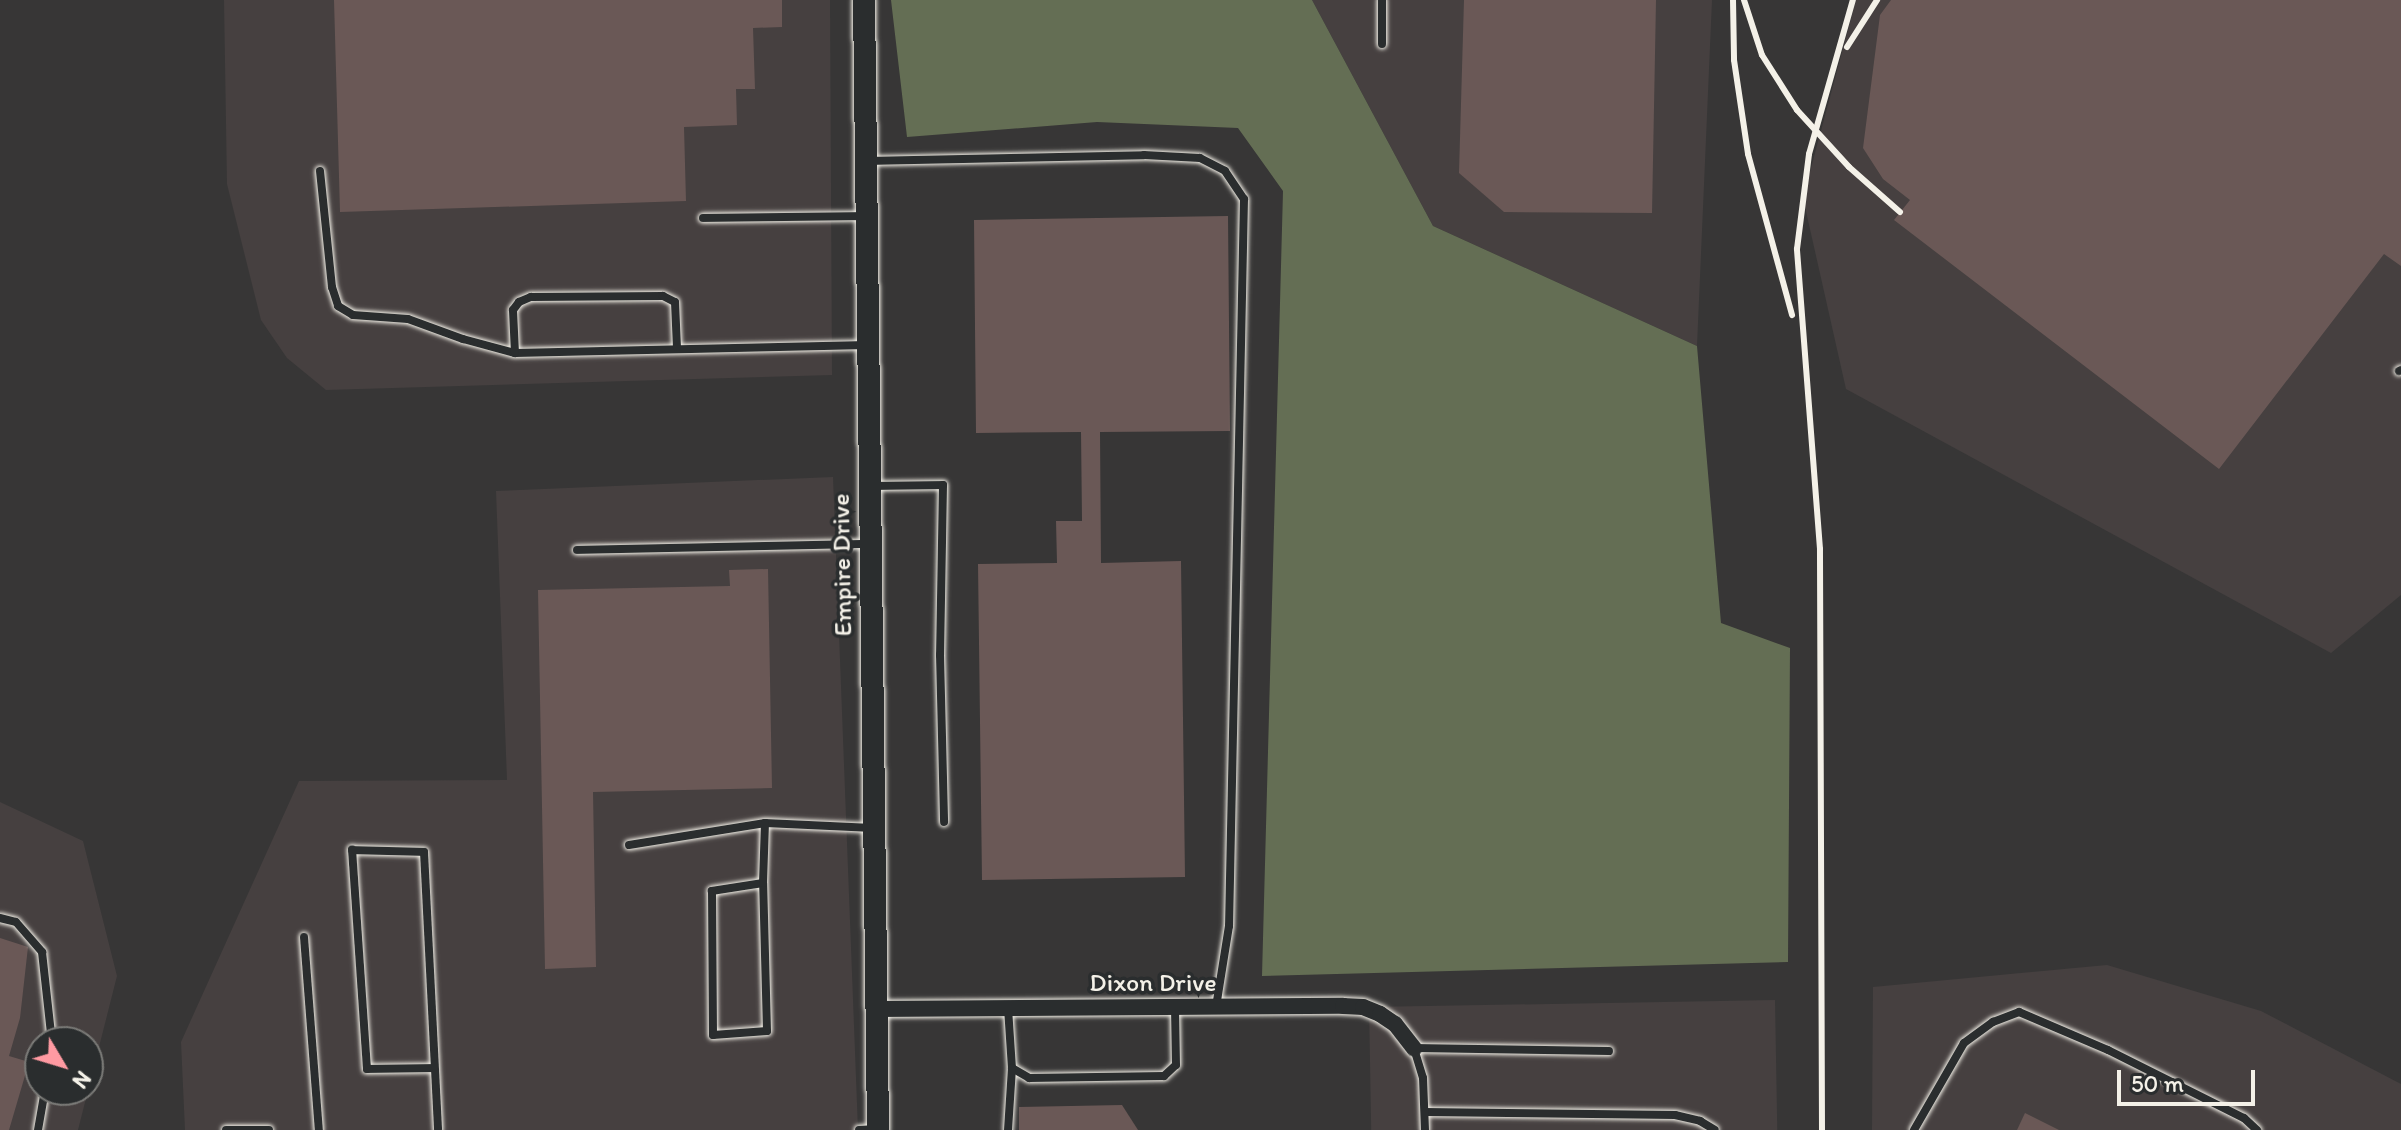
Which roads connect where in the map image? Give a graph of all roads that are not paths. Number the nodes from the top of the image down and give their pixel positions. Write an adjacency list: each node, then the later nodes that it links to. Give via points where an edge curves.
1 (864, 0): 4 (street, Empire Drive)
2 (1382, 0): 3 (lane)
3 (1382, 44)
4 (866, 161): 6 (street, Empire Drive); 22 (lane, via 1200,158 1225,171 1244,199 1229,926)
5 (320, 171): 10 (lane, via 338,306 353,315 408,319)
6 (866, 216): 7 (lane); 8 (street, Empire Drive)
7 (703, 218)
8 (867, 345): 9 (lane); 11 (street, Empire Drive)
9 (677, 347): 10 (lane); 10 (lane, via 675,302 663,296 531,297 513,310)
10 (515, 353)
11 (869, 486): 12 (street, Empire Drive); 14 (lane, via 943,485)
12 (869, 544): 13 (lane); 16 (street, Empire Drive)
13 (577, 550)
14 (944, 822)
15 (765, 823): 16 (lane); 17 (lane); 18 (lane)
16 (874, 828): 24 (street, Empire Drive)
17 (629, 845)
18 (763, 883): 18 (lane, via 767,1031 713,1035 712,891)
19 (0, 918): 25 (lane, via 16,922 42,952)
20 (304, 937): 35 (lane)
21 (1175, 1007): 22 (street, Dixon Drive); 23 (street, Dixon Drive); 29 (lane, via 1176,1065 1164,1076 1029,1078)
22 (1216, 1007): 26 (street, Dixon Drive, via 1363,1007 1395,1024)
23 (1008, 1008): 24 (street, Dixon Drive); 29 (lane)
24 (876, 1009): 38 (street, Empire Drive)
25 (50, 1026)
26 (1414, 1048): 27 (lane); 31 (lane)
27 (1609, 1051)
28 (434, 1068): 28 (lane, via 424,852 352,850 367,1069); 36 (lane)
29 (1012, 1068): 39 (lane)
30 (42, 1106): 32 (lane)
31 (1425, 1112): 40 (lane); 41 (lane, via 1675,1115)
32 (38, 1130)
33 (226, 1130): 34 (lane)
34 (269, 1130)
35 (319, 1130)
36 (438, 1130)
37 (859, 1130): 38 (lane)
38 (878, 1130)
39 (1008, 1130)
40 (1425, 1130)
41 (1715, 1130)
42 (1914, 1130): 43 (lane, via 1964,1043 1993,1022 2019,1012 2121,1057 2244,1118)
43 (2257, 1130)

